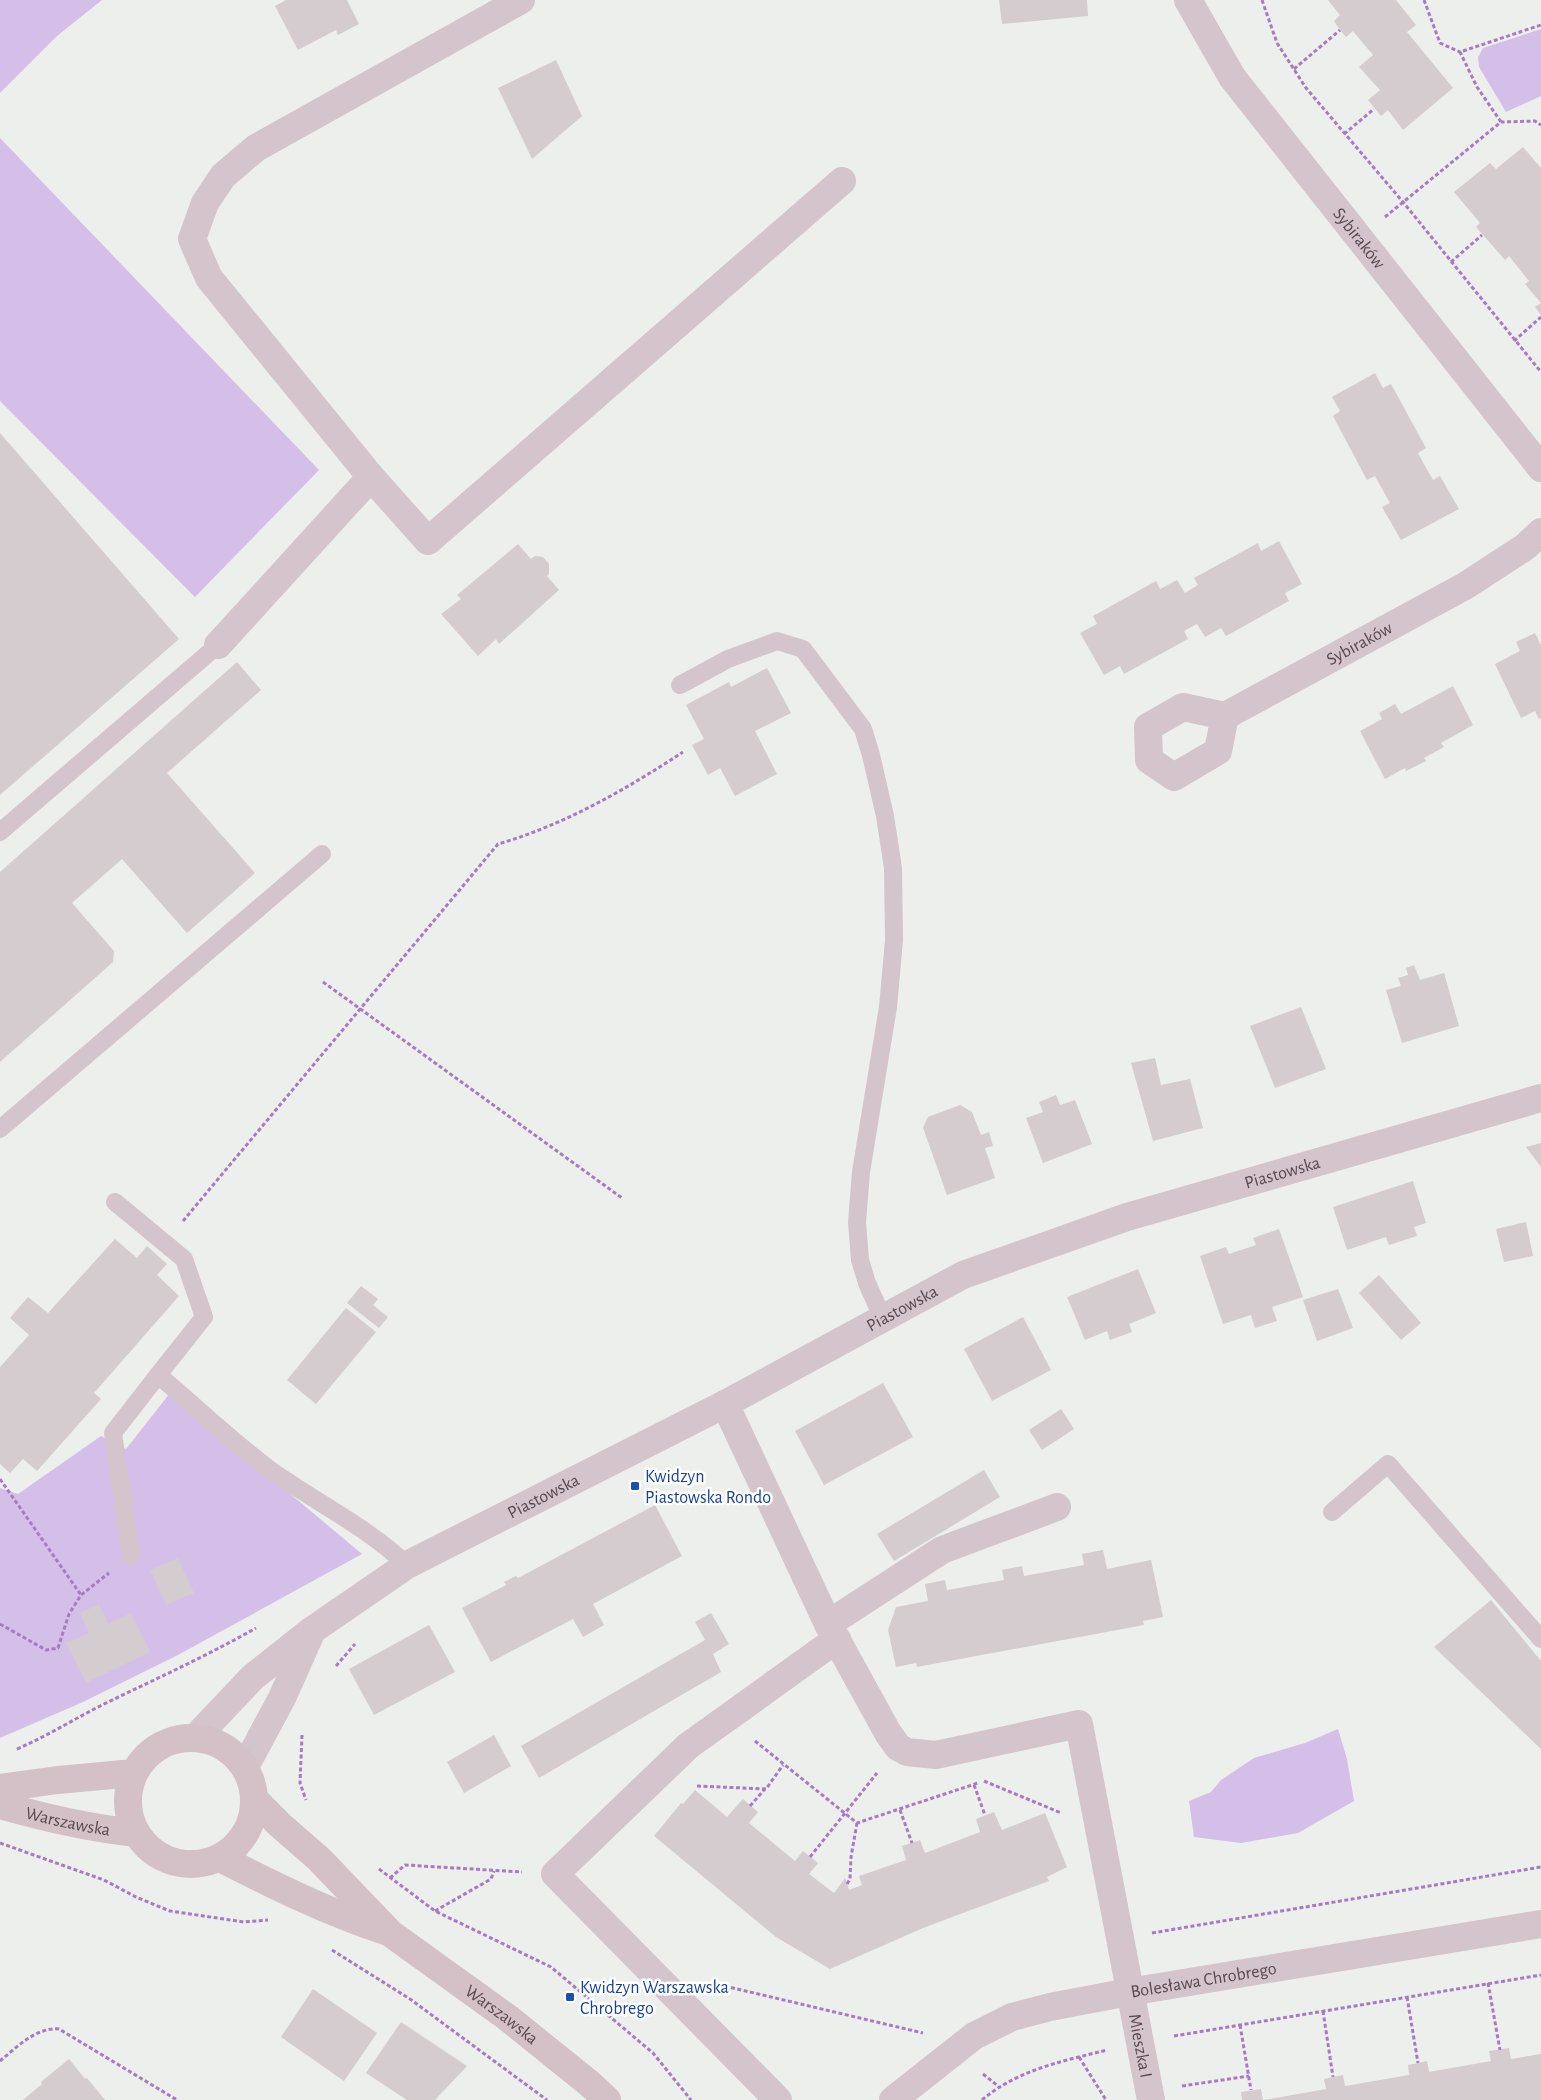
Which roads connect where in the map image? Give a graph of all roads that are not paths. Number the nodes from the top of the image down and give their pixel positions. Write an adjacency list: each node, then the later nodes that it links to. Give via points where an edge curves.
1 (521, 0): 5 (street, via 256,148 223,176 205,204 192,239 209,278)
2 (1188, 0): 4 (street, Sybiraków, via 1232,78)
3 (842, 182): 5 (street, via 428,541)
4 (1541, 468)
5 (371, 477): 7 (street)
6 (1541, 532): 9 (street, Sybiraków, via 1525,547 1465,586)
7 (218, 645): 10 (lane)
8 (680, 685): 15 (lane, via 728,659 777,641 803,649 863,729 885,816 893,868 894,940 888,1007 861,1172 857,1222 860,1260)
9 (1225, 716)
10 (0, 832)
11 (322, 854): 13 (lane)
12 (1541, 1098): 15 (street, Piastowska, via 1127,1217 963,1275)
13 (0, 1129)
14 (115, 1202): 16 (lane, via 184,1259 204,1317)
15 (883, 1319): 17 (street, Piastowska)
16 (158, 1375): 20 (lane, via 113,1433); 21 (lane, via 269,1469 351,1521 391,1549)
17 (725, 1404): 21 (street, Piastowska); 23 (street)
18 (1057, 1507): 23 (street, via 942,1550)
19 (1332, 1512): 24 (lane, via 1388,1464)
20 (131, 1556)
21 (407, 1565): 22 (street, Piastowska)
22 (311, 1631): 25 (street, Piastowska, via 253,1677); 26 (street, via 282,1698)
23 (832, 1631): 35 (street, Mieszka I, via 898,1748 915,1754 936,1755 1079,1724); 38 (street, via 688,1746 555,1874)
24 (1541, 1640)
25 (196, 1738): 26 (main road, via 215,1742 232,1752); 27 (main road, via 177,1739 159,1746 145,1757)
26 (245, 1767): 29 (main road)
27 (134, 1773): 28 (main road, Warszawska); 31 (main road, via 128,1793 128,1814)
28 (0, 1788)
29 (255, 1800): 32 (main road, via 251,1823 239,1844); 34 (main road, Warszawska, via 319,1859)
30 (0, 1805): 31 (main road, Warszawska, via 53,1820)
31 (136, 1833): 32 (main road, via 152,1851 173,1862 197,1865)
32 (220, 1858): 34 (main road, Warszawska, via 296,1897)
33 (1541, 1924): 35 (street, Bolesława Chrobrego)
34 (390, 1933): 37 (main road, Warszawska, via 508,2018)
35 (1129, 1992): 36 (street, Mieszka I); 39 (street, Bolesława Chrobrego, via 1012,2017 974,2036)
36 (1150, 2096)
37 (608, 2100)
38 (778, 2100)
39 (893, 2100)

